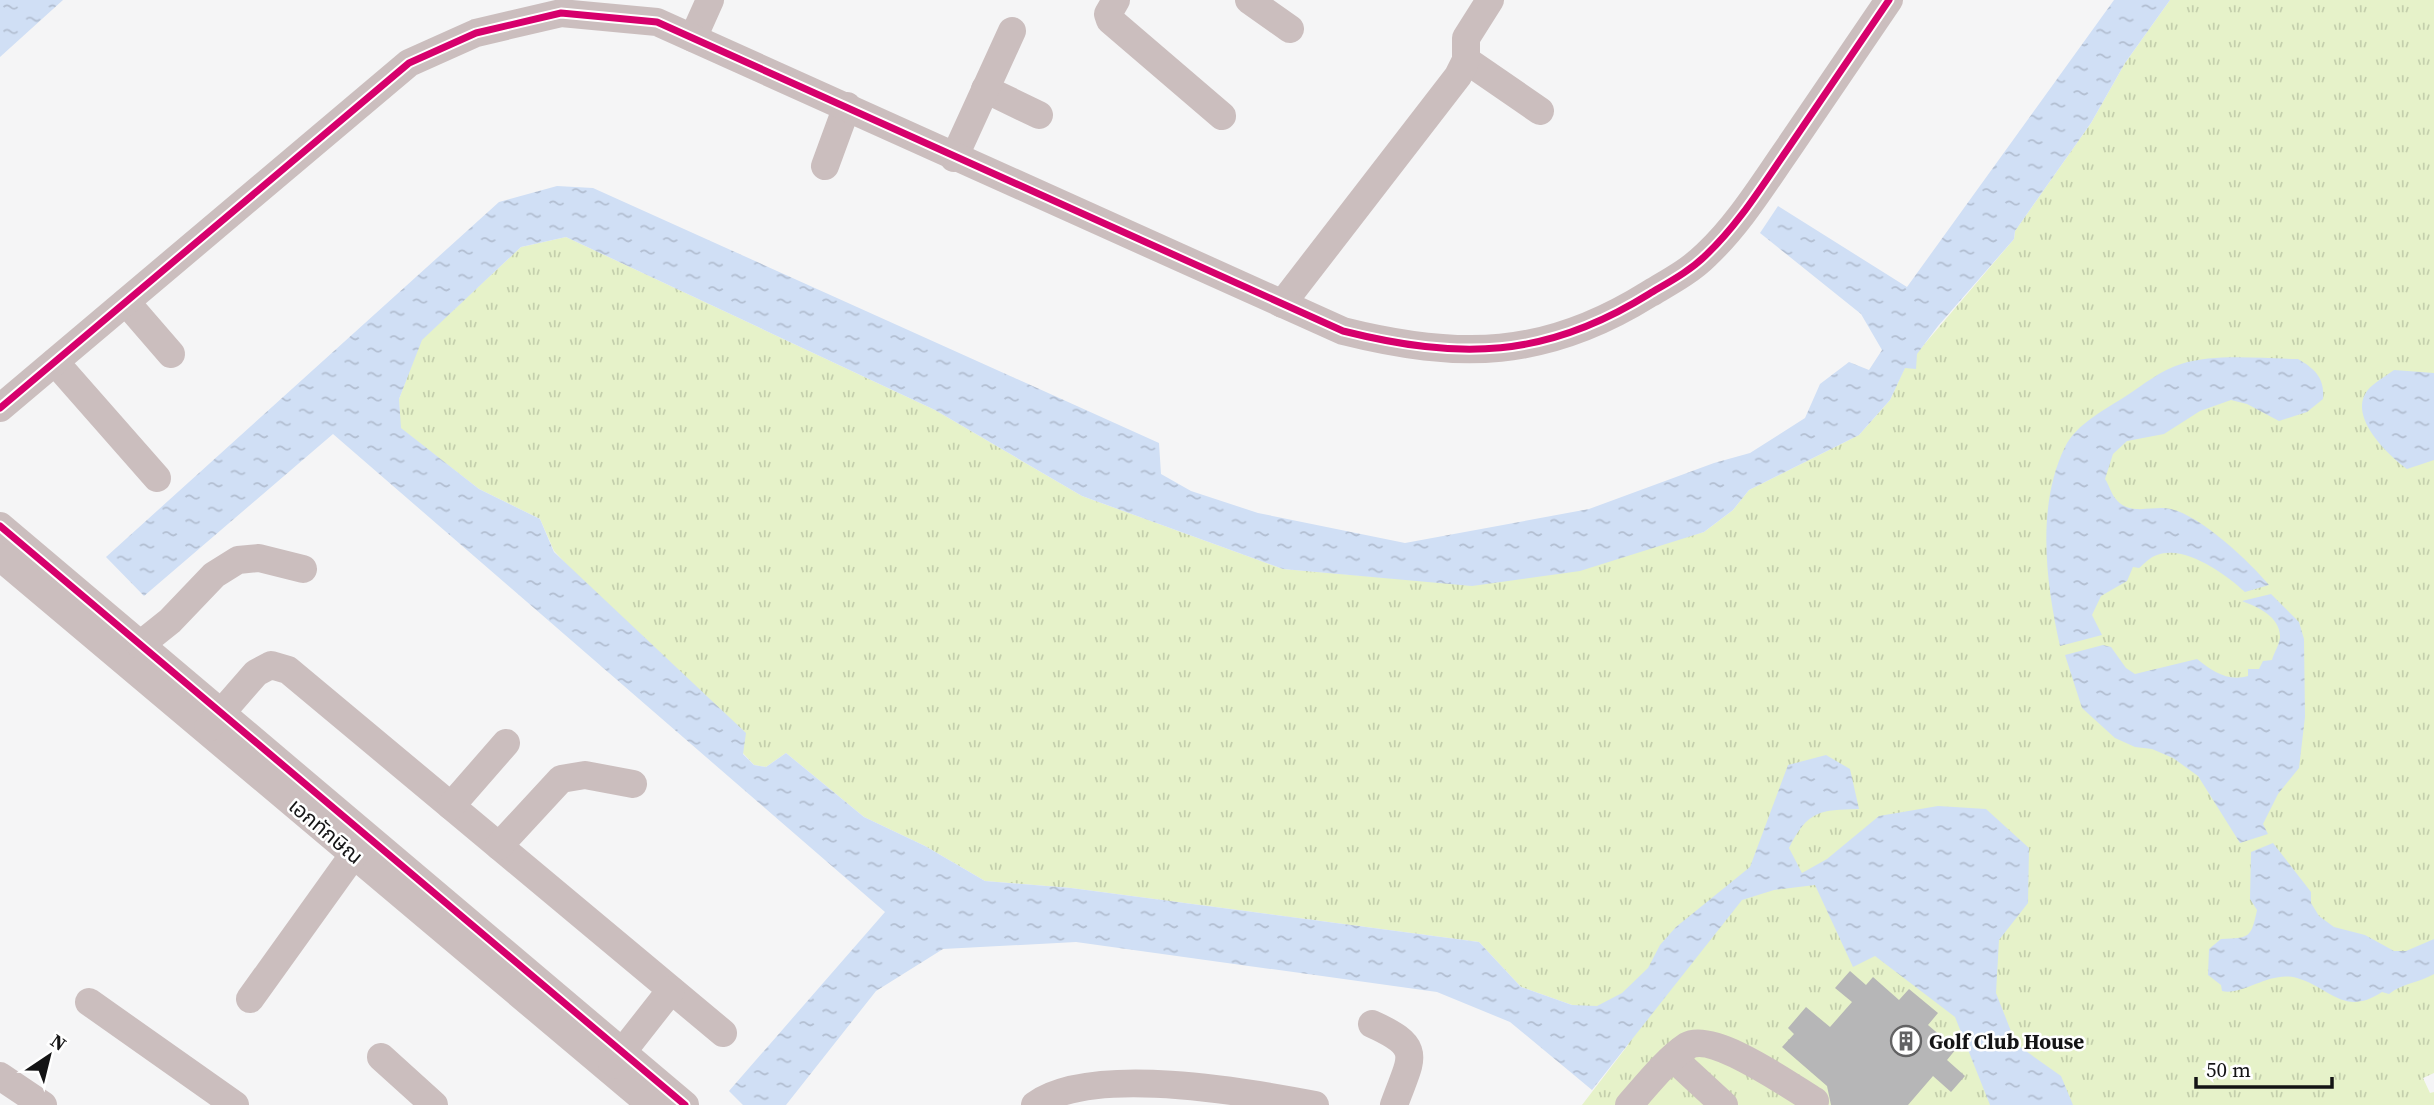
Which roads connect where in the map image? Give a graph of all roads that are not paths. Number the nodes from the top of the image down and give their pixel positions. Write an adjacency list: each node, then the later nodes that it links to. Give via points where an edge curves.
1 (710, 0): 8 (street)
2 (1116, 0): 14 (street, via 1108,14 1110,20)
3 (1249, 0): 6 (street)
4 (1490, 0): 9 (street, via 1466,38)
5 (1889, 0): 18 (street, via 1749,205 1713,248 1689,270 1595,325 1517,347 1446,349 1397,345 1343,331)
6 (1290, 29)
7 (1012, 31): 10 (street)
8 (693, 37): 11 (street); 17 (street, via 657,22 561,13 476,33 409,63)
9 (1466, 60): 12 (street); 18 (street)
10 (985, 89): 13 (street); 15 (street)
11 (847, 106): 15 (street); 16 (street)
12 (1540, 111)
13 (1039, 115)
14 (1222, 116)
15 (954, 158): 18 (street)
16 (825, 166)
17 (126, 302): 19 (street); 20 (street)
18 (1282, 304)
19 (171, 354)
20 (55, 362): 21 (street); 22 (street)
21 (1, 406)
22 (157, 478)
23 (0, 526): 26 (street)
24 (0, 557): 27 (street, เอกทักษิณ)
25 (303, 569): 26 (street, via 259,558 238,560 214,575)
26 (140, 645): 27 (street)
27 (213, 722): 30 (street, via 256,673 271,665 288,670); 32 (street, เอกทักษิณ); 40 (street)
28 (506, 743): 30 (street)
29 (633, 784): 31 (street, via 585,775 561,779)
30 (451, 806): 31 (street)
31 (499, 846): 33 (street)
32 (354, 854): 34 (street); 40 (street, เอกทักษิณ)
33 (671, 990): 37 (street); 40 (street)
34 (250, 999)
35 (89, 1002): 45 (street)
36 (1372, 1024): 51 (street, via 1398,1036 1410,1053)
37 (723, 1033)
38 (381, 1057): 46 (street)
39 (1673, 1058): 42 (street, via 1689,1045 1709,1043); 43 (street); 52 (street)
40 (616, 1060): 47 (street, เอกทักษิณ); 48 (street)
41 (2, 1083): 44 (street)
42 (1815, 1101)
43 (1636, 1103)
44 (43, 1105)
45 (235, 1105)
46 (434, 1105)
47 (651, 1105)
48 (685, 1105)
49 (1035, 1105): 50 (street, via 1049,1095 1077,1087 1142,1085 1221,1088)
50 (1315, 1105)
51 (1394, 1105)
52 (1724, 1105)

